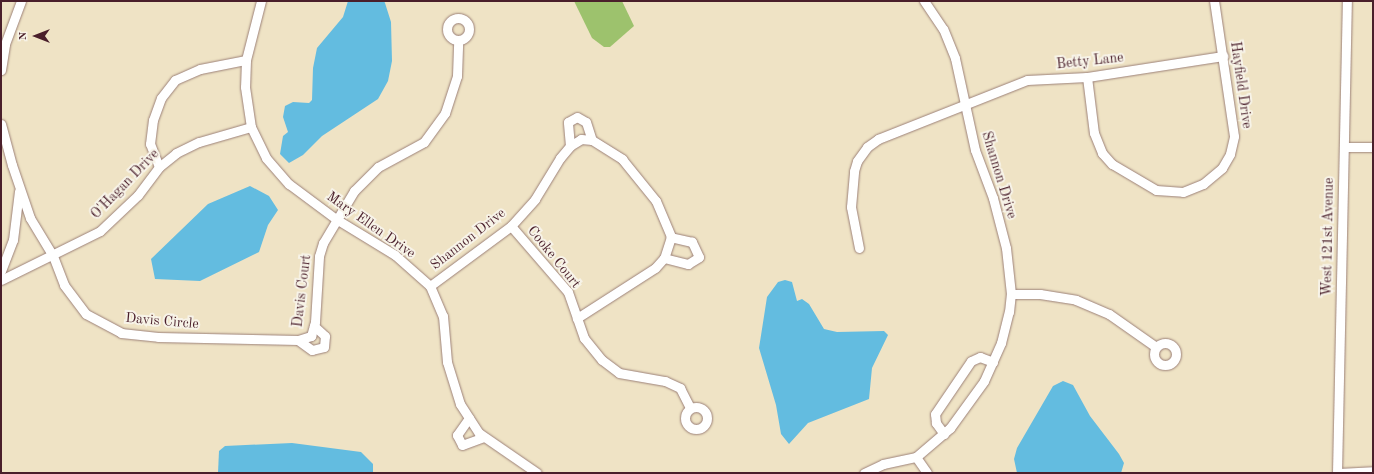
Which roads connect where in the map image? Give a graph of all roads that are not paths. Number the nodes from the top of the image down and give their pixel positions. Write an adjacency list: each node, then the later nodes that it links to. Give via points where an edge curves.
1 (21, 1): 9 (street, via 5,44)
2 (261, 1): 8 (street, Mary Ellen Drive)
3 (924, 1): 11 (street, Shannon Drive, via 943,29 955,58)
4 (1214, 1): 7 (street, Hayfield Drive)
5 (1347, 1): 16 (street, West 121st Avenue)
6 (458, 41): 20 (street, Davis Court, via 457,76 445,113 424,142 378,167 354,191)
7 (1223, 56): 10 (street, Betty Lane); 10 (street, Hayfield Drive, via 1233,117 1234,136 1230,154 1212,178 1183,192 1156,190 1112,164 1102,153 1094,133)
8 (246, 60): 13 (street, Mary Ellen Drive, via 245,87); 18 (street, via 200,69 175,80 161,98 152,128 150,144)
9 (1, 70)
10 (1087, 77): 11 (street, Betty Lane, via 1027,80)
11 (963, 105): 23 (street, Betty Lane, via 878,139 857,161 851,188 851,207); 29 (street, Shannon Drive, via 1006,248)
12 (1, 124): 19 (street, Davis Circle)
13 (251, 127): 18 (street, O'Hagan Drive, via 199,142 176,153); 20 (street, Mary Ellen Drive, via 266,158 289,184)
14 (592, 140): 15 (street, Shannon Drive, via 581,139); 15 (street, via 586,122 577,117 568,122); 22 (street, via 608,148 627,165 656,201)
15 (570, 146): 21 (street, Shannon Drive, via 535,199)
16 (1344, 147): 17 (street); 45 (street, West 121st Avenue)
17 (1373, 147)
18 (159, 167): 24 (street, O'Hagan Drive, via 138,195 100,231)
19 (20, 188): 24 (street, Davis Circle, via 30,218); 26 (street, Davis Circle, via 13,240)
20 (336, 219): 28 (street, Mary Ellen Drive, via 394,255); 31 (street, Davis Court, via 319,256)
21 (511, 226): 28 (street, Shannon Drive); 30 (street, Cooke Court, via 568,292)
22 (671, 237): 25 (street); 25 (street, via 692,242 699,257 688,264)
23 (859, 248)
24 (52, 256): 27 (street, O'Hagan Drive); 33 (street, Davis Circle, via 64,285 86,314 120,333 158,337)
25 (664, 258): 30 (street, via 655,268)
26 (1, 271)
27 (1, 280)
28 (430, 286): 37 (street, Mary Ellen Drive, via 443,316 447,362 460,404)
29 (1012, 294): 34 (street, via 1040,294 1076,300 1109,314); 35 (street, Shannon Drive, via 1006,328)
30 (577, 318): 36 (street, Cooke Court, via 584,338 602,360 620,373 666,381 680,388)
31 (314, 326): 32 (street, Davis Court); 33 (street, via 325,336 324,347 312,350)
32 (311, 336): 33 (street, Davis Circle)
33 (298, 340)
34 (1156, 347)
35 (993, 362): 38 (street, Shannon Drive, via 974,397); 38 (street, via 980,357 971,361 935,414 936,423)
36 (690, 408)
37 (469, 418): 39 (street, Mary Ellen Drive); 39 (street, via 457,435 462,445 468,445)
38 (944, 434): 40 (street, Shannon Drive)
39 (484, 437): 42 (street, Mary Ellen Drive)
40 (916, 457): 43 (street, Shannon Drive, via 883,464); 44 (street)
41 (1373, 471): 45 (street)
42 (537, 473)
43 (864, 473)
44 (927, 473)
45 (1338, 473)

